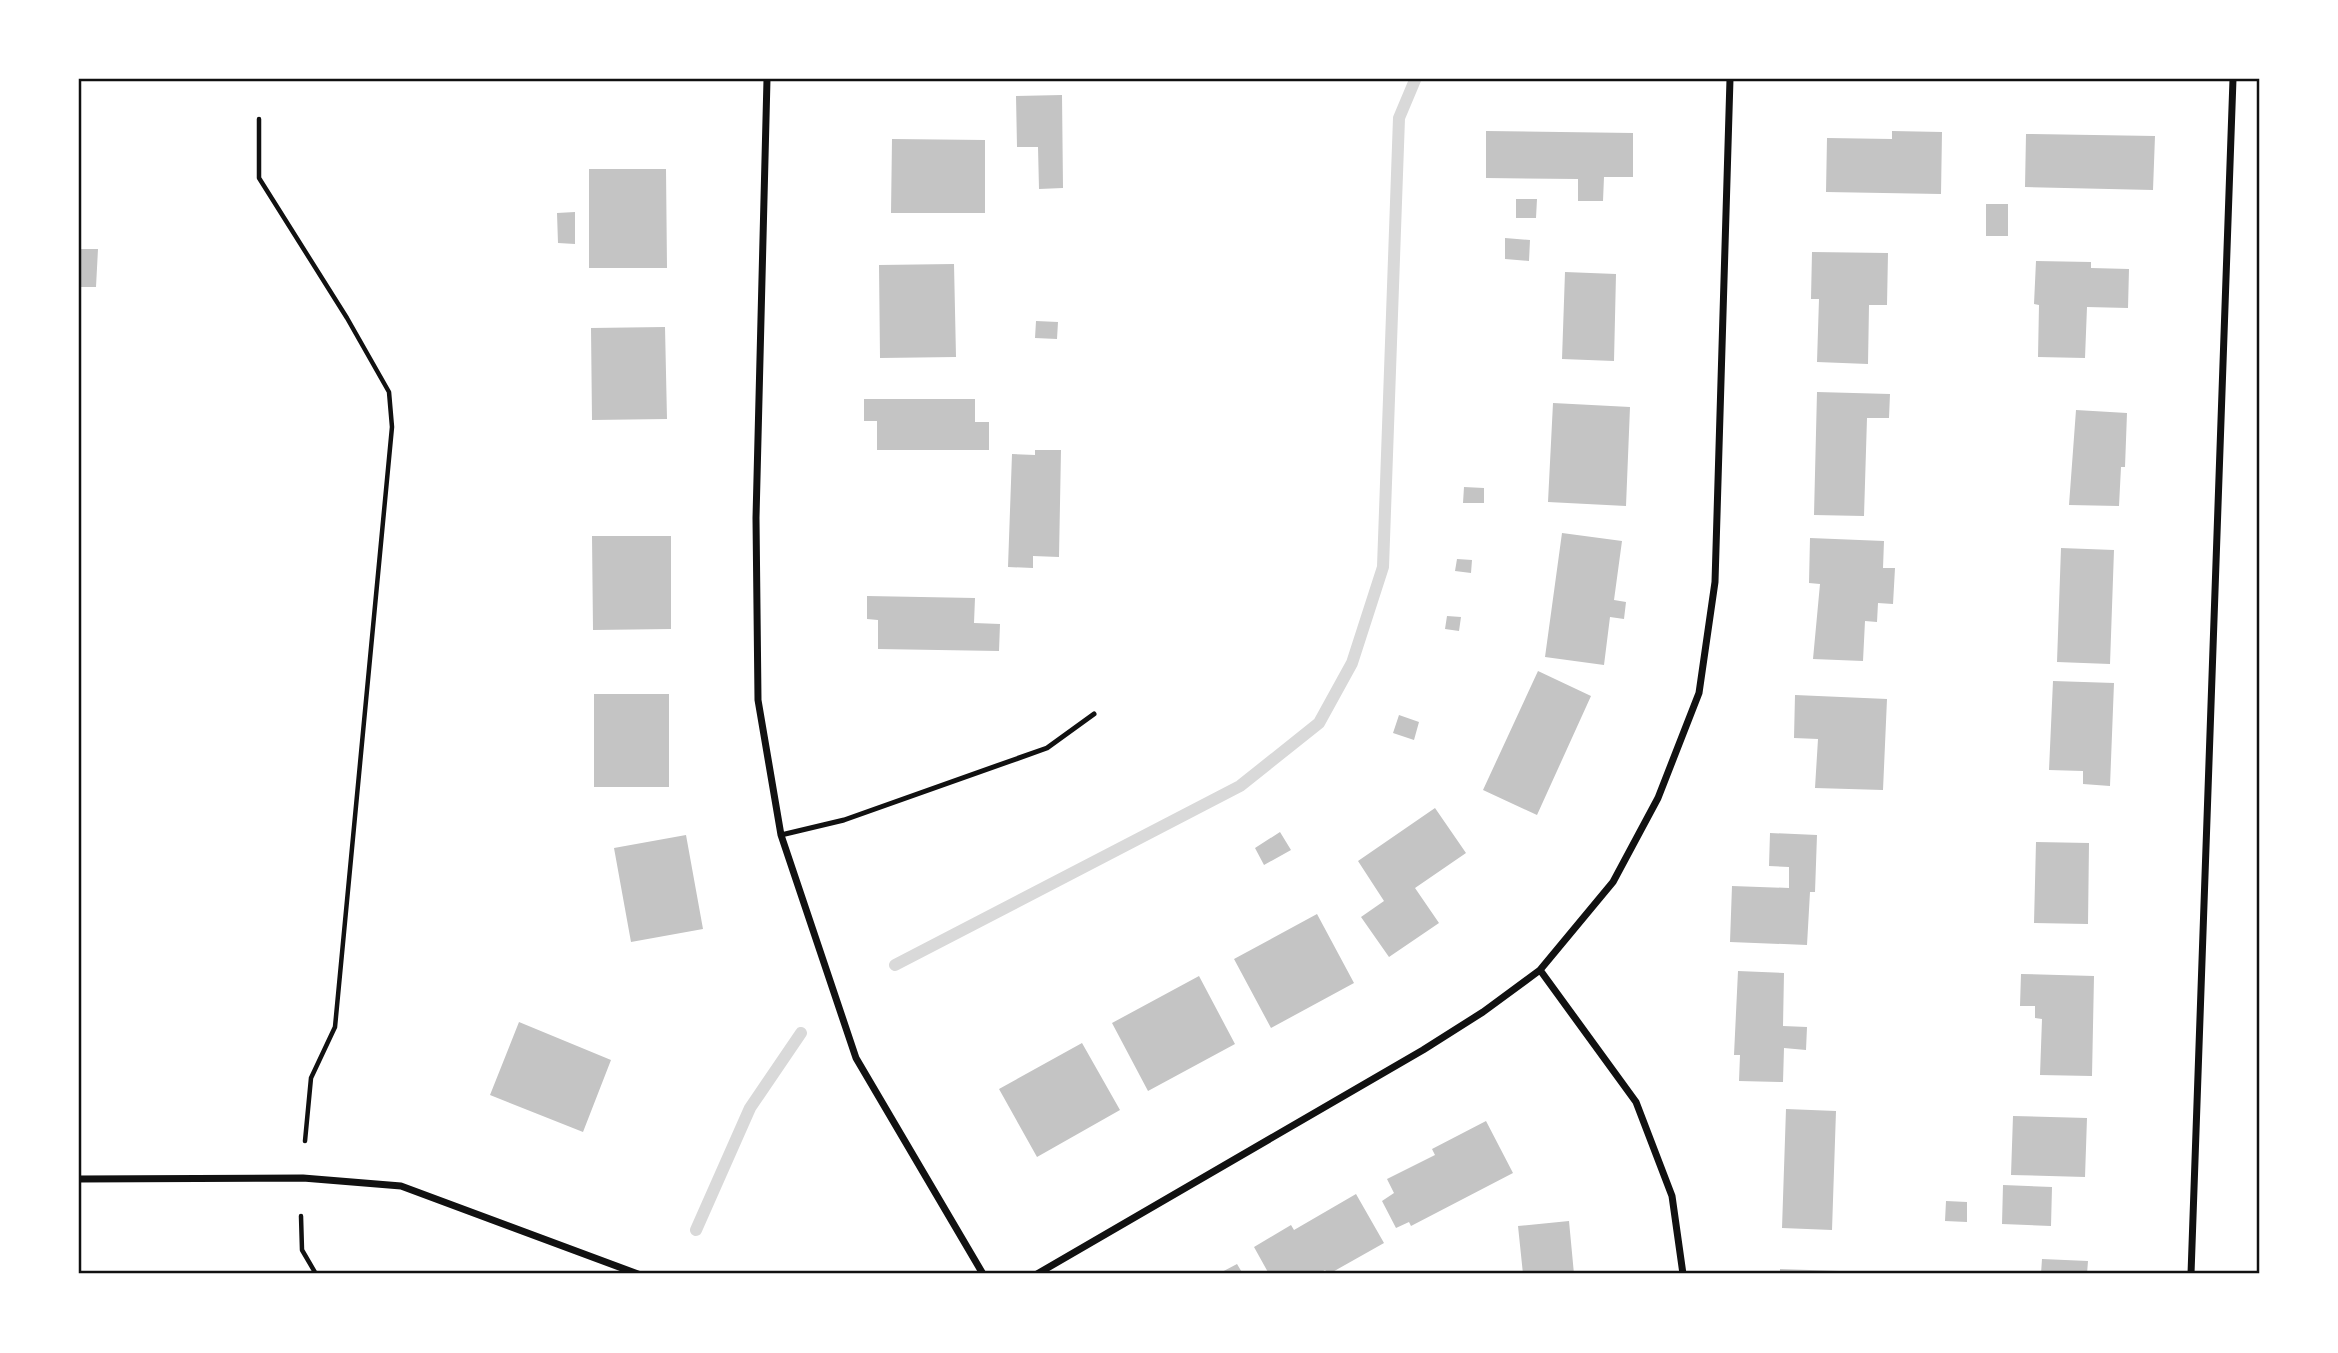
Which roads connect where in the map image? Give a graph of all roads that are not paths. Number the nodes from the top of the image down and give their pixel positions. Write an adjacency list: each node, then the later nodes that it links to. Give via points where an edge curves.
1 (767, 79): 5 (street, via 756,518 758,700)
2 (1730, 79): 6 (street, via 1715,582 1699,693 1658,798 1613,882)
3 (2234, 79): 12 (street)
4 (1094, 714): 5 (lane, via 1047,748 844,820)
5 (780, 835): 9 (street, via 856,1058)
6 (1540, 970): 10 (street, via 1423,1050); 11 (street, via 1636,1102 1672,1196)
7 (79, 1180): 8 (street, via 303,1178 401,1186)
8 (638, 1274)
9 (983, 1274)
10 (1037, 1274)
11 (1683, 1274)
12 (2191, 1274)

